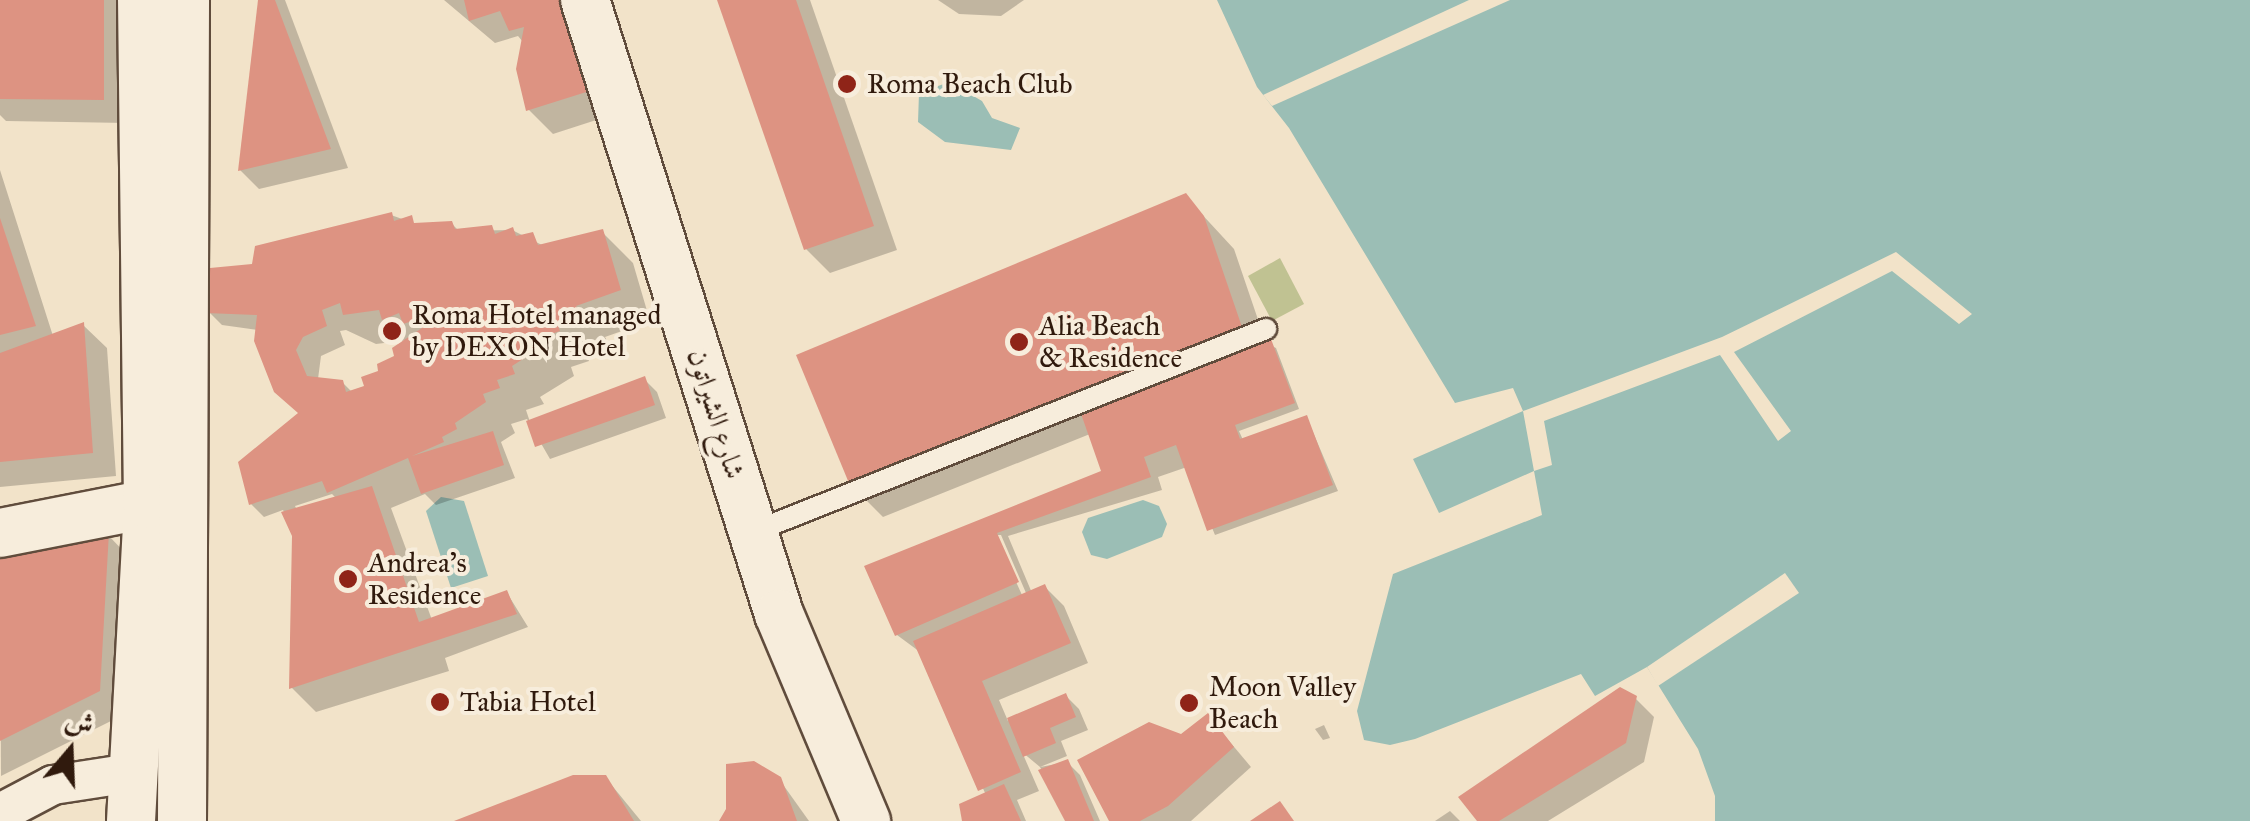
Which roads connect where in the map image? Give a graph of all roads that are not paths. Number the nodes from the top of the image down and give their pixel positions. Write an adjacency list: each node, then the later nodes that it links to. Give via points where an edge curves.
1 (142, 0): 5 (street)
2 (185, 0): 11 (street)
3 (585, 0): 6 (street, شارع الشيراتون)
4 (1266, 329): 6 (lane)
5 (148, 504): 7 (street); 8 (street)
6 (753, 532): 12 (street, شارع الشيراتون, via 818,719)
7 (0, 534)
8 (131, 772): 9 (street, via 53,785); 10 (street)
9 (0, 814)
10 (131, 821)
11 (182, 821)
12 (866, 821)

